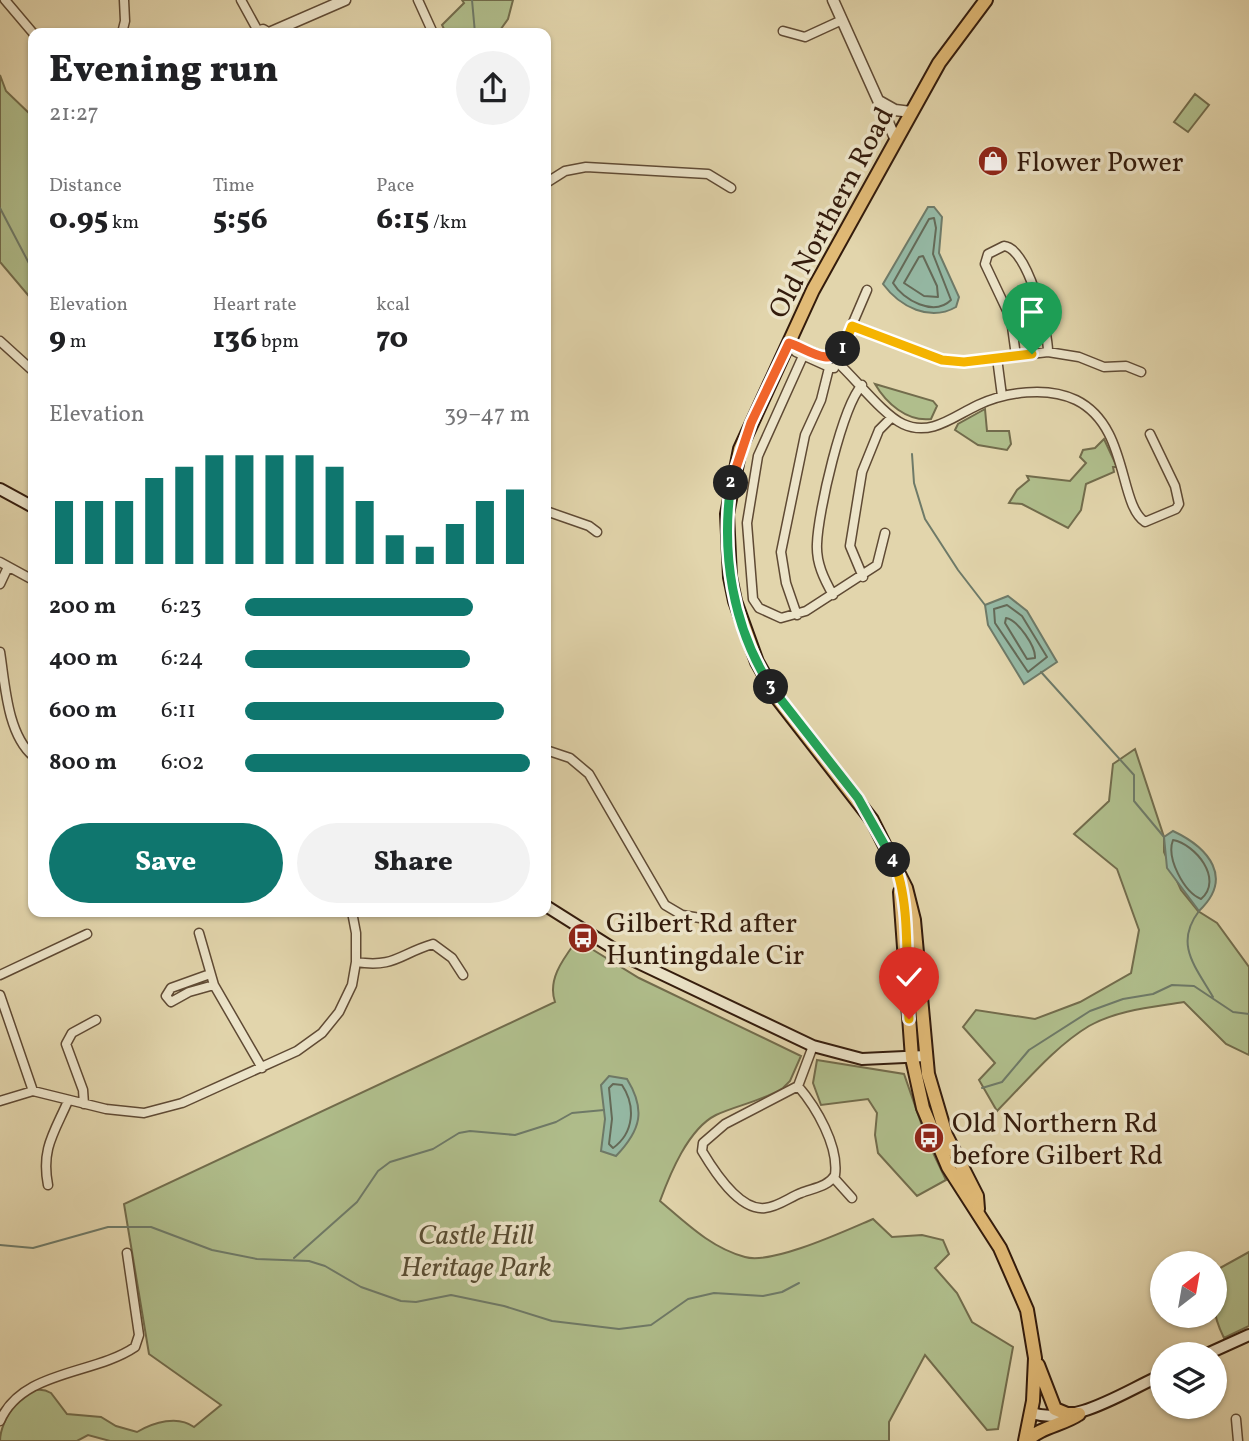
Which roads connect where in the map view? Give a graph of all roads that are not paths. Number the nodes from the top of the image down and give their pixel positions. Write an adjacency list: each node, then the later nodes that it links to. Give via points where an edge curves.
1 (5, 0): 9 (street)
2 (124, 0): 10 (street)
3 (241, 0): 11 (street)
4 (345, 0): 12 (street)
5 (418, 0): 13 (street)
6 (833, 0): 8 (street)
7 (986, 0): 16 (main road, Old Northern Road, via 955,38)
8 (842, 20): 14 (street, via 805,37); 15 (street)
9 (29, 28)
10 (123, 28)
11 (260, 28)
12 (275, 28)
13 (431, 28)
14 (783, 31)
15 (879, 101): 16 (street); 17 (street)
16 (911, 112): 17 (main road, Old Northern Road)
17 (895, 138): 22 (main road, Old Northern Road)
18 (551, 180): 19 (street, via 586,167 708,174)
19 (730, 188)
20 (867, 290): 21 (street)
21 (852, 326): 27 (street, via 938,359); 28 (street)
22 (789, 343): 25 (street); 28 (street); 63 (main road, Old Northern Road, via 751,423 731,483 728,547 735,601 766,680 858,798 898,871)
23 (1, 347): 29 (street)
24 (1048, 352): 26 (street); 26 (street, via 1044,313 1016,253 1003,246 988,254 985,264 1011,319); 30 (street)
25 (803, 356): 28 (street); 45 (street, via 758,456 747,523 751,589 759,608 781,618)
26 (1016, 356): 27 (street)
27 (997, 358): 32 (street)
28 (833, 362): 31 (street); 45 (street, via 805,435 781,552)
29 (28, 367)
30 (1141, 372)
31 (862, 385): 33 (street); 44 (street, via 848,405 834,449 817,545 820,571)
32 (1002, 396): 33 (street, via 932,427 910,427); 34 (street, via 1043,392 1070,397 1089,408 1108,431 1135,510 1145,522 1179,504)
33 (892, 417): 42 (street, via 879,430 862,472 850,545)
34 (1150, 434)
35 (0, 489): 36 (main road)
36 (28, 504)
37 (551, 513): 38 (street)
38 (597, 532)
39 (885, 533): 42 (street, via 877,565)
40 (4, 564): 41 (street); 43 (street)
41 (28, 577)
42 (863, 577): 44 (street)
43 (0, 584)
44 (833, 595): 45 (street)
45 (797, 615)
46 (0, 652): 47 (street)
47 (2, 681): 48 (street, via 16,729)
48 (28, 750)
49 (551, 752): 52 (street, via 569,758 589,774 665,905)
50 (551, 909): 62 (main road, via 630,960)
51 (353, 917): 55 (street)
52 (700, 918)
53 (87, 933): 57 (street)
54 (198, 933): 56 (street)
55 (356, 962): 58 (street, via 394,962 433,944 452,958); 64 (street, via 352,985 322,1033)
56 (210, 974): 59 (street); 59 (street, via 171,988 166,996 172,1002)
57 (0, 975)
58 (463, 975)
59 (214, 985): 64 (street)
60 (0, 995): 66 (street)
61 (96, 1020): 69 (street, via 72,1033 66,1044)
62 (813, 1046): 63 (main road, via 862,1059); 65 (street)
63 (919, 1057): 76 (main road, Old Northern Road, via 923,1108 938,1146 968,1202 978,1209 1022,1296)
64 (262, 1068): 69 (street, via 182,1103 144,1113)
65 (798, 1086): 70 (street, via 824,1128 835,1163); 70 (street, via 724,1124 705,1138 702,1151 736,1195 757,1208 770,1207)
66 (33, 1091): 67 (street); 68 (street)
67 (0, 1101)
68 (68, 1101): 69 (street); 71 (street, via 43,1162)
69 (84, 1104)
70 (834, 1178): 72 (street)
71 (48, 1185)
72 (852, 1198)
73 (127, 1253): 81 (street, via 139,1335 135,1348 25,1391 7,1405)
74 (1249, 1335): 75 (main road)
75 (1227, 1345)
76 (1035, 1358): 78 (main road, Old Northern Road); 79 (main road, via 1055,1409)
77 (1150, 1381): 79 (main road)
78 (1031, 1413): 79 (main road, via 1055,1418); 82 (main road, Old Northern Road)
79 (1079, 1414): 82 (main road)
80 (1236, 1419): 83 (street)
81 (0, 1421)
82 (1026, 1441)
83 (1238, 1441)

